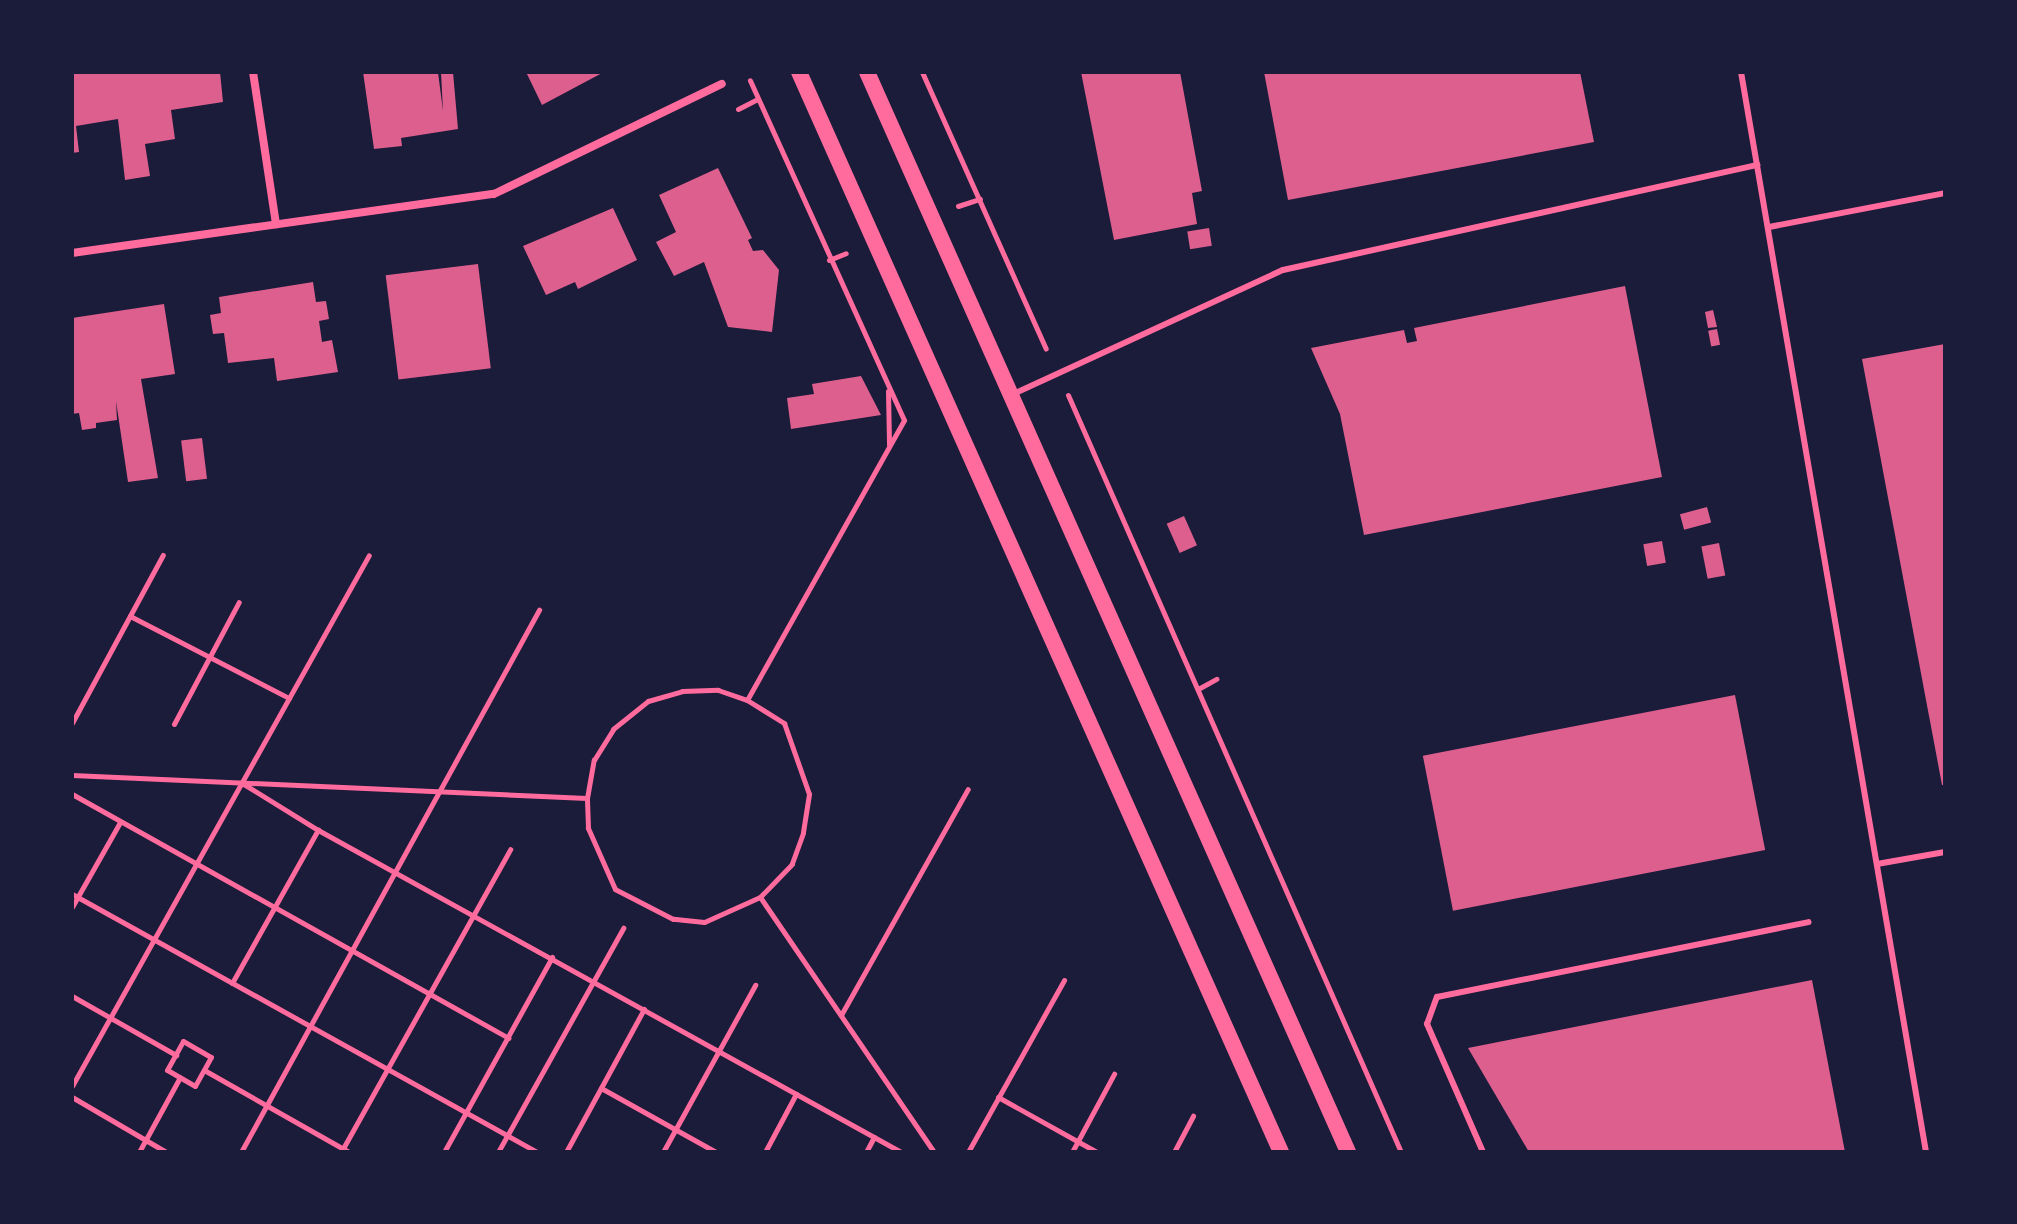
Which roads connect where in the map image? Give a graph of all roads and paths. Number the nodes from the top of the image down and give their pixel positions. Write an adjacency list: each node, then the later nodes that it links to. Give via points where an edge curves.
1 (253, 72): 14 (street)
2 (746, 72): 8 (path)
3 (799, 72): 105 (main road)
4 (867, 72): 20 (main road)
5 (922, 72): 12 (path)
6 (1741, 72): 10 (lane)
7 (722, 84): 14 (street, via 494,194)
8 (758, 99): 9 (path); 18 (path)
9 (730, 113)
10 (1758, 165): 15 (lane); 20 (lane, via 1283,270)
11 (1945, 193): 15 (lane)
12 (980, 199): 13 (path); 17 (path)
13 (955, 207)
14 (276, 224): 16 (street)
15 (1769, 227): 45 (lane)
16 (72, 253)
17 (1050, 357)
18 (888, 386): 21 (path); 21 (path, via 904,420)
19 (1065, 389): 29 (path)
20 (1011, 395): 106 (main road)
21 (889, 447): 31 (path)
22 (163, 555): 26 (path)
23 (369, 555): 30 (path)
24 (239, 602): 27 (path)
25 (539, 610): 37 (path)
26 (130, 616): 27 (path); 32 (path)
27 (210, 657): 30 (path); 33 (path)
28 (1216, 679): 29 (path)
29 (1198, 689): 107 (path)
30 (289, 698): 35 (path)
31 (747, 700): 39 (path, via 718,690 682,691 648,701 613,729 594,760); 48 (path, via 784,723 809,794 792,864)
32 (72, 723)
33 (174, 724)
34 (72, 775): 35 (path)
35 (242, 783): 37 (path); 41 (path); 44 (path)
36 (968, 789): 64 (path)
37 (439, 792): 39 (path); 46 (path)
38 (72, 794): 40 (path)
39 (587, 798): 48 (path, via 588,828 600,862 615,889 639,904 673,919 704,922)
40 (120, 822): 44 (path); 47 (path)
41 (318, 830): 46 (path); 49 (path)
42 (510, 849): 51 (path)
43 (1945, 852): 45 (lane)
44 (198, 864): 49 (path); 54 (path)
45 (1877, 864): 109 (lane)
46 (396, 873): 51 (path); 55 (path)
47 (75, 896): 50 (path); 54 (path)
48 (760, 897): 64 (path)
49 (276, 906): 55 (path); 59 (path)
50 (72, 907)
51 (474, 915): 56 (path); 61 (path)
52 (1809, 922): 108 (lane, via 1437,997 1427,1024)
53 (623, 928): 58 (path)
54 (154, 940): 59 (path); 65 (path)
55 (354, 950): 61 (path); 66 (path)
56 (552, 957): 58 (path); 67 (path)
57 (1064, 980): 78 (path)
58 (594, 981): 63 (path); 83 (path)
59 (232, 983): 66 (path)
60 (755, 985): 68 (path)
61 (429, 993): 67 (path); 71 (path)
62 (72, 996): 65 (path)
63 (644, 1009): 68 (path); 75 (path)
64 (841, 1015): 100 (path)
65 (110, 1018): 69 (path); 74 (path)
66 (311, 1026): 71 (path); 79 (path)
67 (508, 1038): 80 (path)
68 (719, 1051): 76 (path); 82 (path)
69 (176, 1055): 70 (path, via 183,1041 211,1057); 73 (path, via 167,1070)
70 (204, 1070): 73 (path, via 195,1086); 79 (path)
71 (387, 1070): 80 (path); 87 (path)
72 (1114, 1074): 86 (path)
73 (180, 1077): 85 (path)
74 (72, 1086)
75 (601, 1088): 82 (path); 94 (path)
76 (796, 1094): 84 (path); 97 (path)
77 (72, 1097): 85 (path)
78 (998, 1097): 86 (path); 101 (path)
79 (267, 1106): 87 (path); 90 (path)
80 (465, 1113): 83 (path); 91 (path)
81 (1193, 1116): 104 (path)
82 (675, 1130): 95 (path); 96 (path)
83 (507, 1136): 92 (path); 93 (path)
84 (874, 1137): 98 (path); 99 (path)
85 (146, 1140): 88 (path); 89 (path)
86 (1078, 1141): 102 (path); 103 (path)
87 (344, 1151)
88 (139, 1152)
89 (166, 1152)
90 (241, 1152)
91 (444, 1152)
92 (498, 1152)
93 (537, 1152)
94 (566, 1152)
95 (663, 1152)
96 (716, 1152)
97 (765, 1152)
98 (866, 1152)
99 (901, 1152)
100 (934, 1152)
101 (968, 1152)
102 (1072, 1152)
103 (1097, 1152)
104 (1174, 1152)
105 (1281, 1152)
106 (1348, 1152)
107 (1401, 1152)
108 (1483, 1152)
109 (1926, 1152)

